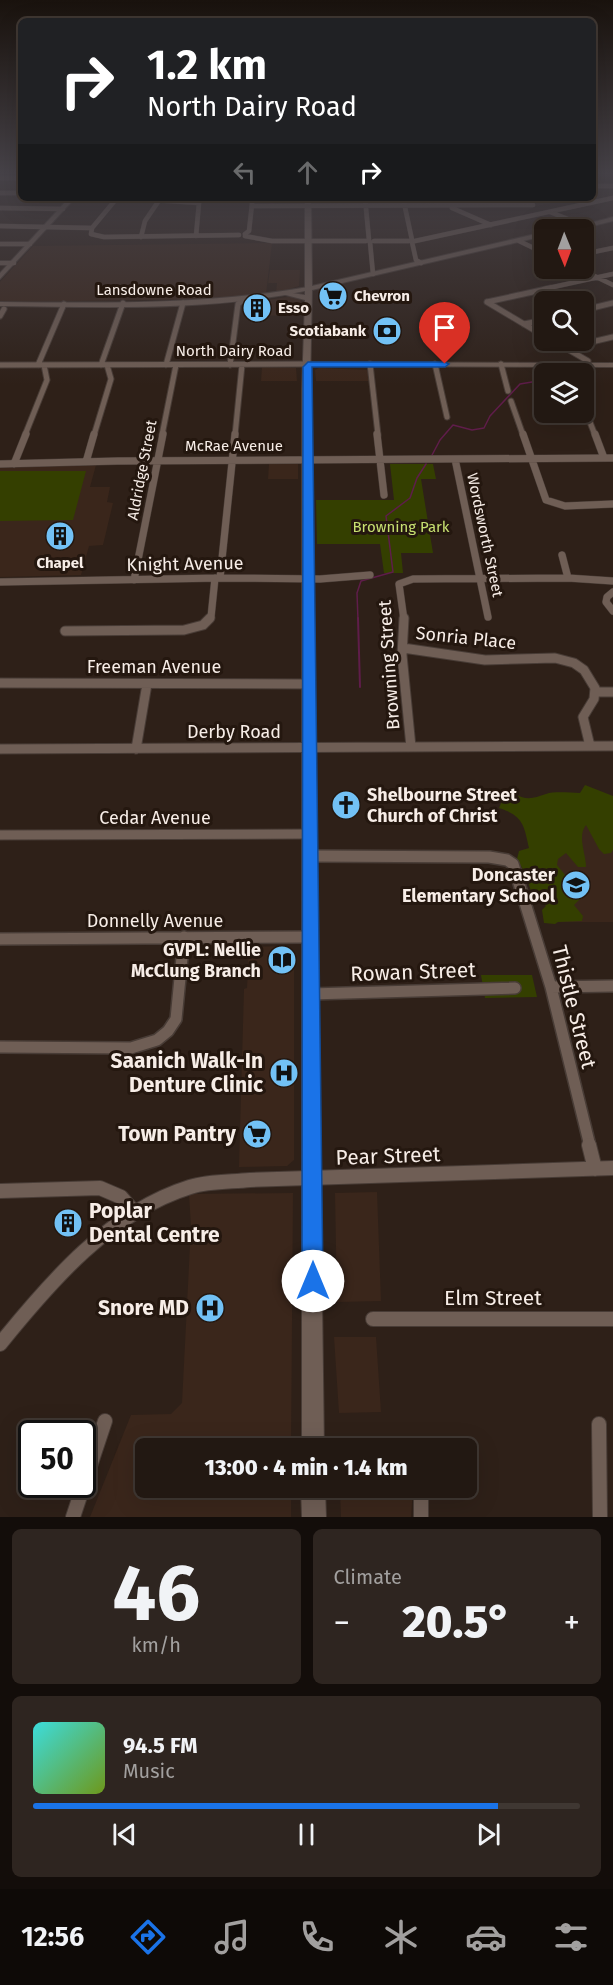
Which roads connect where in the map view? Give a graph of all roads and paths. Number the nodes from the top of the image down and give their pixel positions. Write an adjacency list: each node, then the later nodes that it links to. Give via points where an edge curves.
1 (0, 244): 2 (street)
2 (30, 244): 10 (main road)
3 (308, 244): 18 (main road)
4 (370, 244): 12 (street)
5 (413, 244): 11 (street, via 416,260)
6 (503, 244): 11 (main road)
7 (613, 248): 8 (street)
8 (594, 252)
9 (0, 263): 10 (street)
10 (14, 263): 14 (main road)
11 (422, 263): 12 (main road)
12 (373, 274): 18 (main road)
13 (613, 274): 15 (street)
14 (0, 277)
15 (596, 277): 16 (street); 28 (street, via 487,302)
16 (613, 285)
17 (286, 294): 18 (main road); 19 (street, Lansdowne Road)
18 (308, 294): 33 (main road)
19 (240, 302): 22 (street, Lansdowne Road); 35 (street)
20 (613, 303): 25 (street)
21 (122, 305): 22 (street, Lansdowne Road); 24 (street, Lansdowne Road); 42 (street)
22 (182, 305): 43 (street)
23 (2, 306): 24 (street, Lansdowne Road); 26 (street)
24 (63, 306): 41 (street)
25 (594, 308)
26 (0, 316)
27 (534, 322): 28 (street)
28 (524, 324): 29 (street)
29 (534, 330)
30 (613, 337): 31 (street)
31 (594, 341)
32 (571, 351): 34 (street)
33 (308, 360): 36 (street, North Dairy Road); 37 (street, North Dairy Road); 56 (main road)
34 (588, 361)
35 (230, 364): 36 (street, North Dairy Road); 44 (street, North Dairy Road)
36 (242, 364): 55 (street)
37 (370, 364): 38 (street, North Dairy Road); 57 (street)
38 (435, 364): 39 (street, North Dairy Road); 48 (street)
39 (501, 364): 45 (street, North Dairy Road); 46 (street)
40 (0, 365): 41 (street, North Dairy Road)
41 (41, 365): 42 (street, North Dairy Road); 60 (street, via 47,380)
42 (104, 365): 43 (street, North Dairy Road); 58 (street, via 111,379)
43 (166, 365): 44 (street, North Dairy Road)
44 (176, 365): 54 (street, Aldridge Street)
45 (613, 365)
46 (508, 391)
47 (511, 401): 50 (street)
48 (447, 417)
49 (591, 423): 51 (street)
50 (530, 458): 51 (street, McRae Avenue); 53 (street, McRae Avenue); 62 (street, via 543,496 550,503)
51 (604, 458): 52 (street, McRae Avenue)
52 (613, 458)
53 (454, 459): 57 (street, McRae Avenue); 68 (street, Wordsworth Street)
54 (157, 460): 55 (street, McRae Avenue); 58 (street, McRae Avenue); 69 (street, Aldridge Street)
55 (232, 460): 56 (street, McRae Avenue); 65 (street)
56 (307, 460): 57 (street, McRae Avenue); 67 (main road)
57 (381, 460): 61 (street)
58 (86, 462): 60 (street, McRae Avenue)
59 (0, 464): 60 (street, McRae Avenue)
60 (14, 464)
61 (384, 495)
62 (613, 504)
63 (562, 555): 66 (street)
64 (370, 575): 67 (street, Knight Avenue)
65 (218, 578): 67 (street, Knight Avenue); 69 (street, Knight Avenue); 75 (street, via 212,614 199,627)
66 (568, 578): 68 (street); 70 (street)
67 (308, 579): 79 (main road)
68 (480, 579): 74 (street, Wordsworth Street); 76 (street, Browning Street, via 402,581 399,584 405,627)
69 (134, 580): 71 (street, Knight Avenue)
70 (613, 581)
71 (0, 582)
72 (613, 592): 73 (street, via 606,602)
73 (613, 611)
74 (488, 617)
75 (65, 631)
76 (403, 648): 80 (street, Sonria Place, via 485,660 565,660 584,670); 84 (street, Browning Street)
77 (0, 683): 78 (street, Freeman Avenue)
78 (147, 684): 79 (street, Freeman Avenue); 87 (street)
79 (309, 684): 85 (main road)
80 (595, 692): 81 (street); 82 (street, via 583,717)
81 (613, 692)
82 (590, 746): 83 (street, Derby Road); 84 (street, Derby Road)
83 (613, 746)
84 (411, 747): 85 (street, Derby Road)
85 (309, 748): 87 (street, Derby Road); 88 (main road)
86 (0, 749): 87 (street, Derby Road)
87 (136, 749)
88 (310, 834): 89 (street, Cedar Avenue); 90 (main road)
89 (0, 835)
90 (310, 856): 92 (main road); 95 (street, Thistle Street, via 507,860 517,871)
91 (184, 937): 92 (street, Donnelly Avenue); 93 (street, Donnelly Avenue); 98 (street, via 176,1019 157,1040 131,1048)
92 (311, 937): 97 (main road)
93 (0, 939)
94 (613, 986): 95 (street)
95 (550, 987): 100 (street, Thistle Street)
96 (515, 988): 97 (street, Rowan Street)
97 (311, 994): 101 (main road)
98 (0, 1047)
99 (613, 1168): 100 (street, Pear Street)
100 (595, 1169): 101 (street, Pear Street)
101 (312, 1178): 103 (street, Pear Street, via 199,1185); 109 (main road)
102 (0, 1191): 103 (street, via 100,1188 121,1197)
103 (135, 1213): 106 (street, Pear Street, via 83,1252)
104 (374, 1319): 105 (street, Elm Street)
105 (613, 1319)
106 (0, 1344)
107 (105, 1421): 112 (street)
108 (599, 1424): 115 (street)
109 (313, 1438)
110 (314, 1498): 113 (main road)
111 (421, 1498): 114 (street)
112 (73, 1517)
113 (314, 1517)
114 (421, 1517)
115 (600, 1517)

